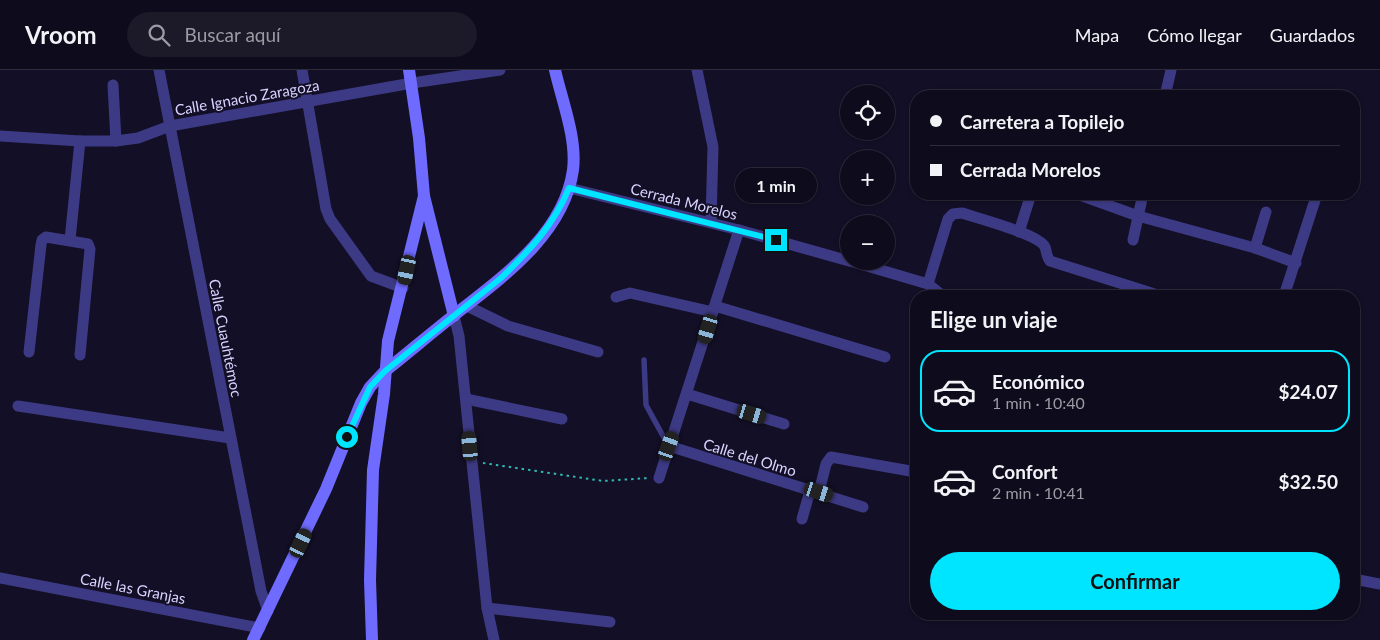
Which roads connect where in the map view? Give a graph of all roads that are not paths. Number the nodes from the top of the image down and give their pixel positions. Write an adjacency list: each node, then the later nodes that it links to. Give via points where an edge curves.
1 (159, 70): 11 (street, Calle Cuauhtémoc)
2 (302, 70): 10 (street)
3 (500, 70): 7 (street, Calle Ignacio Zaragoza)
4 (555, 70): 15 (main road, via 573,149)
5 (697, 70): 23 (street, via 712,147)
6 (1171, 70): 9 (street)
7 (410, 76): 10 (street, Calle Ignacio Zaragoza); 16 (main road)
8 (113, 85): 14 (street)
9 (1166, 90)
10 (308, 102): 11 (street, Calle Ignacio Zaragoza); 33 (street, via 330,219 370,276)
11 (170, 126): 14 (street, Calle Ignacio Zaragoza, via 138,138); 52 (street, Calle Cuauhtémoc)
12 (0, 136): 13 (street, Calle Ignacio Zaragoza)
13 (80, 141): 14 (street, Calle Ignacio Zaragoza); 26 (street)
14 (116, 141)
15 (569, 188): 23 (street, Cerrada Morelos); 38 (main road, via 557,215 532,248)
16 (424, 196): 33 (main road); 40 (main road)
17 (1029, 200): 25 (street)
18 (1094, 200): 22 (street)
19 (1142, 200): 22 (street)
20 (1315, 200): 30 (street)
21 (1266, 212): 28 (street)
22 (1138, 216): 27 (street); 28 (street)
23 (710, 222): 24 (street, Cerrada Morelos)
24 (739, 230): 29 (street, Cerrada Morelos); 39 (street)
25 (1019, 232): 32 (street, via 962,213 953,214 948,219); 35 (street, via 1039,241 1050,261)
26 (70, 240): 41 (street, via 46,237 42,240); 43 (street, via 88,244 90,249)
27 (1134, 240)
28 (1255, 248): 30 (street)
29 (840, 258)
30 (1296, 263): 36 (street)
31 (880, 270): 32 (street, Cerrada Morelos)
32 (928, 284): 34 (street)
33 (403, 288): 46 (main road, via 388,341)
34 (936, 290)
35 (1128, 290)
36 (1286, 290)
37 (616, 297): 39 (street, via 630,292)
38 (467, 306): 40 (main road); 42 (street, via 508,326)
39 (714, 309): 44 (street); 47 (street)
40 (454, 316): 46 (main road); 48 (street)
41 (29, 352)
42 (598, 352)
43 (80, 355)
44 (885, 357)
45 (644, 360): 53 (lane, via 646,406)
46 (385, 371): 63 (main road, via 361,403 326,489); 67 (main road, via 371,502)
47 (687, 394): 51 (street); 53 (street)
48 (466, 400): 50 (street); 62 (street)
49 (18, 406): 52 (street)
50 (562, 419)
51 (784, 424)
52 (230, 438): 63 (street, Calle Cuauhtémoc, via 261,591)
53 (669, 446): 55 (street); 56 (street, Calle del Olmo)
54 (910, 471): 56 (street, via 831,457)
55 (659, 478)
56 (815, 492): 57 (street, Calle del Olmo); 58 (street)
57 (863, 507)
58 (802, 519)
59 (0, 578): 65 (street, Calle las Granjas)
60 (1360, 580): 61 (street)
61 (1380, 584)
62 (487, 608): 64 (street); 68 (street)
63 (268, 611): 65 (main road)
64 (610, 622)
65 (260, 628): 66 (main road)
66 (252, 640)
67 (372, 640)
68 (494, 640)

